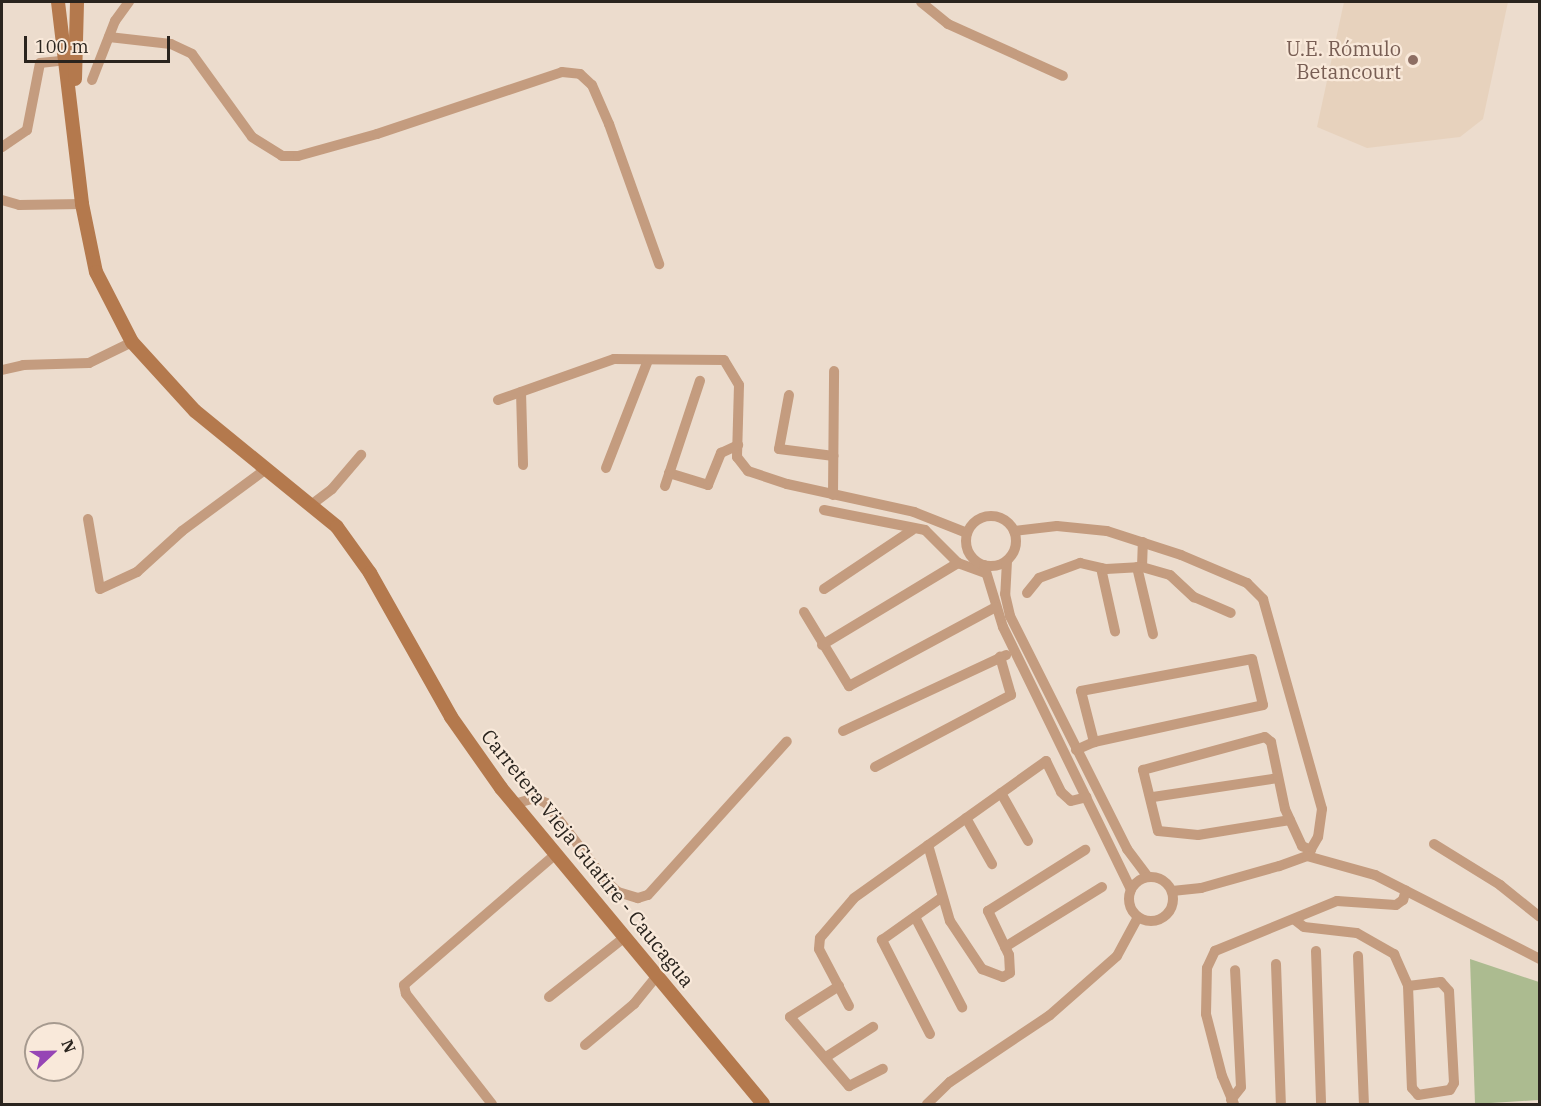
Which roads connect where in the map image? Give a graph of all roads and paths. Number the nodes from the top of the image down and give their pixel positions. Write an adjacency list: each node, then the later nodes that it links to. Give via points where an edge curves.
1 (50, 2): 7 (main road)
2 (58, 2): 10 (main road)
3 (77, 2): 10 (main road)
4 (129, 2): 6 (street)
5 (921, 2): 8 (street, via 948,24)
6 (109, 37): 9 (street); 14 (street, via 171,44 192,54 252,137 282,156 298,156 376,134 562,72 580,74 592,85 609,124)
7 (58, 62): 11 (street, via 40,63 27,130); 13 (main road, via 72,184)
8 (1063, 76)
9 (92, 80)
10 (75, 138): 13 (main road)
11 (2, 147)
12 (2, 200): 13 (street, via 19,204)
13 (82, 204): 15 (main road, Carretera Vieja Guatire - Caucagua, via 96,272)
14 (659, 264)
15 (132, 342): 17 (street, via 89,363 23,365); 28 (main road, Carretera Vieja Guatire - Caucagua, via 195,411)
16 (648, 360): 20 (street, via 614,359); 23 (street, via 724,360 739,385); 27 (street)
17 (2, 370)
18 (834, 372): 25 (street)
19 (700, 381): 29 (street)
20 (521, 392): 22 (street); 26 (street)
21 (789, 395): 25 (street, via 779,449)
22 (498, 400)
23 (738, 445): 29 (street, via 721,453 708,485); 31 (street, via 737,457 748,471)
24 (361, 455): 32 (street, via 332,489)
25 (834, 456): 31 (street)
26 (523, 465)
27 (606, 468)
28 (266, 469): 32 (main road, Carretera Vieja Guatire - Caucagua); 34 (street, via 182,531 137,572 100,589)
29 (669, 473): 30 (street)
30 (665, 486)
31 (833, 495): 37 (street, via 914,512)
32 (310, 505): 63 (main road, Carretera Vieja Guatire - Caucagua, via 337,527 370,573 451,717)
33 (824, 510): 35 (street, via 888,521)
34 (88, 519)
35 (912, 530): 40 (street, via 925,530); 44 (street)
36 (1014, 531): 37 (street, via 1002,518 985,516); 38 (street, via 1057,526 1107,531); 39 (street, via 1015,547)
37 (966, 533): 43 (street, via 967,549)
38 (1143, 543): 41 (street); 70 (street, via 1247,583 1263,599 1322,809 1318,837)
39 (1007, 561): 43 (street); 57 (street, via 1005,594 1010,616)
40 (958, 563): 43 (street); 51 (street)
41 (1140, 567): 42 (street); 48 (street, via 1170,575 1194,597); 50 (street)
42 (1101, 568): 45 (street, via 1080,563 1059,568 1039,578); 49 (street)
43 (985, 569): 46 (street)
44 (824, 589)
45 (1027, 593)
46 (996, 607): 51 (street, via 849,686); 52 (street)
47 (804, 612): 51 (street)
48 (1231, 613)
49 (1115, 631)
50 (1153, 634)
51 (822, 645)
52 (1014, 651): 53 (street); 61 (street)
53 (1000, 657): 54 (street); 58 (street, via 1011,695)
54 (843, 731)
55 (787, 741): 63 (street, via 648,895 638,898 618,892 606,881 546,803 535,798)
56 (1094, 742): 56 (street, via 1263,705 1252,658 1081,691); 57 (street)
57 (1076, 750): 73 (street, via 1127,849)
58 (875, 767)
59 (1278, 778): 62 (street); 62 (street, via 1271,742 1265,737 1252,738 1143,770); 65 (street)
60 (1001, 793): 61 (street, via 1046,761 1061,792 1071,801); 64 (street); 66 (street)
61 (1087, 797): 75 (street)
62 (1153, 797): 65 (street, via 1158,831 1198,835)
63 (514, 804): 71 (main road, Carretera Vieja Guatire - Caucagua)
64 (966, 818): 68 (street); 72 (street)
65 (1290, 820): 70 (street)
66 (1028, 841)
67 (1434, 844): 81 (street, via 1500,885)
68 (928, 845): 78 (street); 91 (street, via 854,898 820,938 819,949)
69 (1085, 850): 84 (street, via 988,911)
70 (1309, 853): 76 (street, via 1375,874); 77 (street, via 1201,888)
71 (556, 854): 83 (main road, Carretera Vieja Guatire - Caucagua); 102 (street, via 404,985 406,994)
72 (992, 864)
73 (1148, 877): 75 (street); 77 (street, via 1162,880)
74 (1102, 887): 84 (street)
75 (1131, 890): 80 (street, via 1130,905)
76 (1406, 890): 82 (street, via 1403,900 1396,905 1345,900); 87 (street)
77 (1172, 891): 80 (street, via 1173,905 1165,917 1151,921)
78 (941, 898): 79 (street); 84 (street, via 962,940 990,975 1003,977 1010,973)
79 (915, 916): 95 (street); 97 (street, via 882,940)
80 (1138, 917): 104 (street, via 1117,956 1050,1015 950,1082)
81 (1539, 917)
82 (1295, 920): 92 (street, via 1304,927 1357,933 1386,946 1398,961); 101 (street, via 1224,945 1209,961 1207,1020)
83 (625, 937): 90 (main road, Carretera Vieja Guatire - Caucagua); 93 (street)
84 (1005, 947)
85 (1316, 951): 106 (street)
86 (1358, 956): 107 (street)
87 (1539, 959)
88 (1276, 964): 105 (street)
89 (1235, 970): 101 (street, via 1241,1087)
90 (657, 975): 98 (street, via 634,1004); 103 (main road, Carretera Vieja Guatire - Caucagua)
91 (839, 986): 94 (street); 99 (street, via 790,1017)
92 (1408, 986): 92 (street, via 1412,1088 1418,1095 1450,1090 1454,1083 1449,991 1441,982)
93 (549, 997)
94 (849, 1006)
95 (962, 1007)
96 (873, 1027): 99 (street)
97 (930, 1034)
98 (585, 1045)
99 (826, 1057): 100 (street, via 849,1086)
100 (883, 1069)
101 (1233, 1102)
102 (492, 1104)
103 (763, 1104)
104 (927, 1104)
105 (1281, 1104)
106 (1321, 1104)
107 (1364, 1104)

